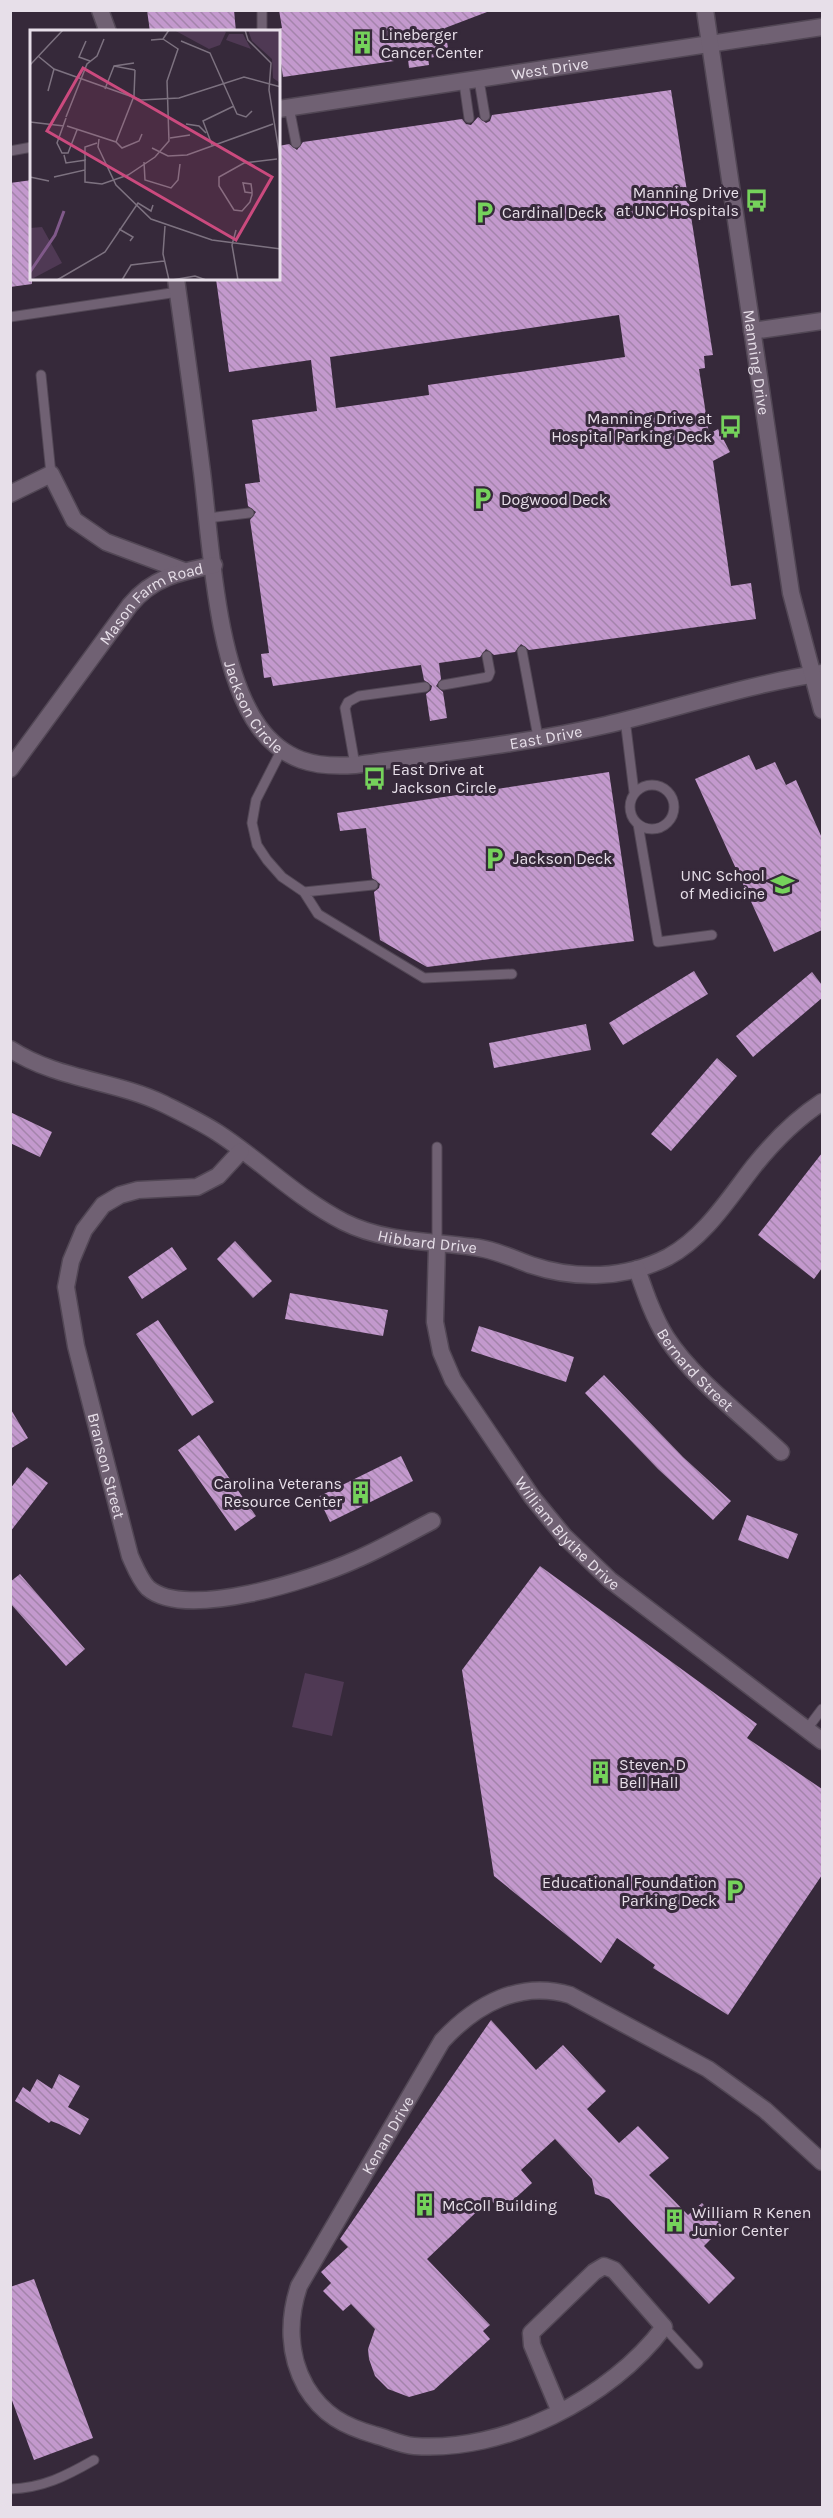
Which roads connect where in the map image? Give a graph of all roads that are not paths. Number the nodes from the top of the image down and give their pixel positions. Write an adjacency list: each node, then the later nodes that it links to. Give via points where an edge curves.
1 (100, 10): 5 (street)
2 (262, 10): 6 (lane)
3 (705, 10): 7 (street, Manning Drive)
4 (822, 27): 7 (street, West Drive)
5 (107, 30)
6 (262, 30)
7 (710, 45): 8 (street, West Drive); 18 (street, Manning Drive)
8 (471, 81): 9 (street, West Drive); 10 (lane); 11 (lane)
9 (284, 108): 12 (lane)
10 (485, 116)
11 (469, 118)
12 (296, 143)
13 (30, 147): 14 (lane)
14 (10, 151)
15 (177, 286): 16 (lane); 23 (street, Mason Farm Road)
16 (10, 317)
17 (822, 321): 18 (street)
18 (752, 331): 28 (street, Manning Drive, via 791,592)
19 (41, 375): 20 (lane)
20 (51, 474): 21 (street); 25 (street, via 74,520 106,542)
21 (10, 495)
22 (249, 513): 23 (lane)
23 (208, 518): 24 (street, Mason Farm Road)
24 (214, 565): 25 (street, Mason Farm Road); 34 (street, Jackson Circle, via 229,654 242,697 260,728)
25 (184, 571): 36 (street, Mason Farm Road, via 158,579 137,596)
26 (522, 651): 33 (lane)
27 (487, 656): 29 (lane, via 488,677)
28 (817, 674): 31 (street, Manning Drive); 32 (street, East Drive, via 777,680)
29 (443, 685)
30 (424, 687): 35 (lane, via 359,696 348,702 345,708)
31 (822, 710)
32 (625, 719): 33 (street, East Drive); 37 (lane)
33 (538, 737): 35 (street, East Drive)
34 (282, 749): 35 (street, East Drive, via 303,762 326,767); 40 (lane, Jackson Circle, via 256,800 252,823 257,845 267,860 282,877)
35 (355, 765)
36 (10, 770)
37 (634, 792): 38 (lane, via 629,809); 38 (lane, via 653,784 669,792 674,800 674,810 666,825 653,830)
38 (638, 824): 41 (lane, via 658,942)
39 (373, 885): 40 (lane)
40 (304, 892): 42 (lane, Jackson Circle, via 318,914 424,978)
41 (712, 935)
42 (512, 974)
43 (10, 1049): 46 (street, Hibbard Drive, via 47,1069 143,1094 219,1133)
44 (822, 1102): 48 (street, Hibbard Drive, via 769,1148 697,1236 669,1256)
45 (437, 1147): 47 (lane)
46 (241, 1151): 47 (street, Hibbard Drive, via 285,1185 344,1222 388,1236); 50 (street, Branson Street, via 218,1176 197,1187 138,1190 103,1205 84,1230 71,1261 66,1287 76,1346 138,1574 149,1588 168,1599 197,1602 262,1591 355,1560)
47 (437, 1245): 48 (street, Hibbard Drive, via 482,1248 577,1275); 52 (street, William Blythe Drive, via 435,1322 441,1352 453,1380 532,1497 564,1536 610,1580)
48 (637, 1269): 49 (street, Bernard Street, via 672,1346)
49 (781, 1452)
50 (432, 1521)
51 (822, 1709): 52 (lane)
52 (807, 1729): 53 (street, William Blythe Drive)
53 (822, 1741)
54 (822, 2162): 57 (street, Kenan Drive, via 765,2110 708,2069 570,1995 555,1990 509,1994 485,2004 459,2022 442,2041 299,2286 291,2327 294,2355 303,2381 328,2415 356,2429 413,2446 502,2435)
55 (664, 2327): 56 (lane); 57 (street, Kenan Drive, via 646,2351 615,2379); 57 (street, via 614,2270 604,2266 594,2272 531,2333 532,2345)
56 (698, 2364)
57 (560, 2412)
58 (94, 2460): 59 (lane, via 49,2484)
59 (10, 2489)

